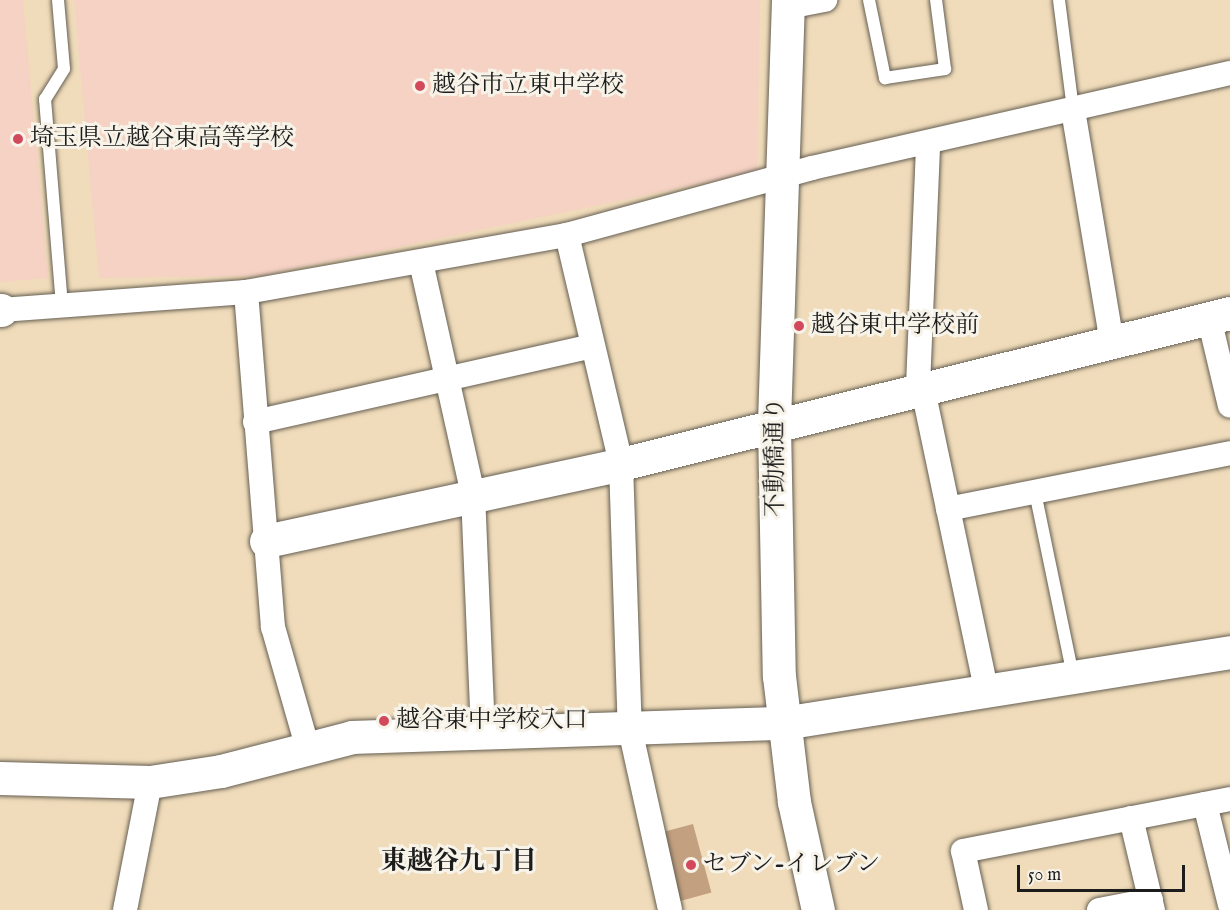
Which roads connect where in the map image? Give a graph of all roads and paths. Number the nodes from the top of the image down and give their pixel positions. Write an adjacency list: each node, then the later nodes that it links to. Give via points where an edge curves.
1 (58, 0): 14 (lane, via 64,69 45,99)
2 (825, 0): 6 (street)
3 (869, 0): 4 (lane, via 885,78 945,69)
4 (936, 0)
5 (1059, 0): 8 (lane)
6 (788, 4): 10 (street, 不動橋通り)
7 (1230, 73): 8 (street)
8 (1073, 110): 9 (street); 17 (street)
9 (928, 144): 10 (street); 20 (street)
10 (782, 177): 11 (street); 23 (street, 不動橋通り)
11 (567, 235): 12 (street); 18 (street)
12 (421, 262): 13 (street); 19 (street)
13 (246, 292): 14 (street); 22 (street)
14 (62, 304): 15 (street)
15 (0, 310)
16 (1219, 316): 17 (street); 21 (street)
17 (1112, 342): 20 (street)
18 (593, 346): 19 (street); 25 (street)
19 (447, 379): 22 (street); 27 (street)
20 (920, 386): 23 (street); 28 (street)
21 (1230, 406)
22 (255, 422): 29 (street)
23 (774, 425): 25 (street); 33 (street, 不動橋通り)
24 (1230, 453): 26 (street)
25 (621, 464): 27 (street); 34 (street)
26 (1035, 492): 28 (street); 31 (lane)
27 (473, 494): 29 (street); 35 (street)
28 (948, 509): 32 (street)
29 (266, 541): 36 (street, via 276,643)
30 (1230, 652): 31 (street)
31 (1073, 675): 32 (street)
32 (986, 690): 33 (street)
33 (783, 723): 34 (street); 46 (street, 不動橋通り)
34 (630, 729): 35 (street); 45 (street)
35 (483, 731): 36 (street, via 352,737)
36 (308, 749): 38 (street)
37 (0, 778): 38 (street)
38 (150, 782): 44 (street)
39 (1230, 799): 40 (street)
40 (1205, 804): 41 (street); 43 (street)
41 (1131, 818): 42 (street); 47 (street, via 963,851)
42 (1152, 905): 48 (street)
43 (1230, 905)
44 (125, 910)
45 (670, 910)
46 (818, 910)
47 (976, 910)
48 (1099, 910)

